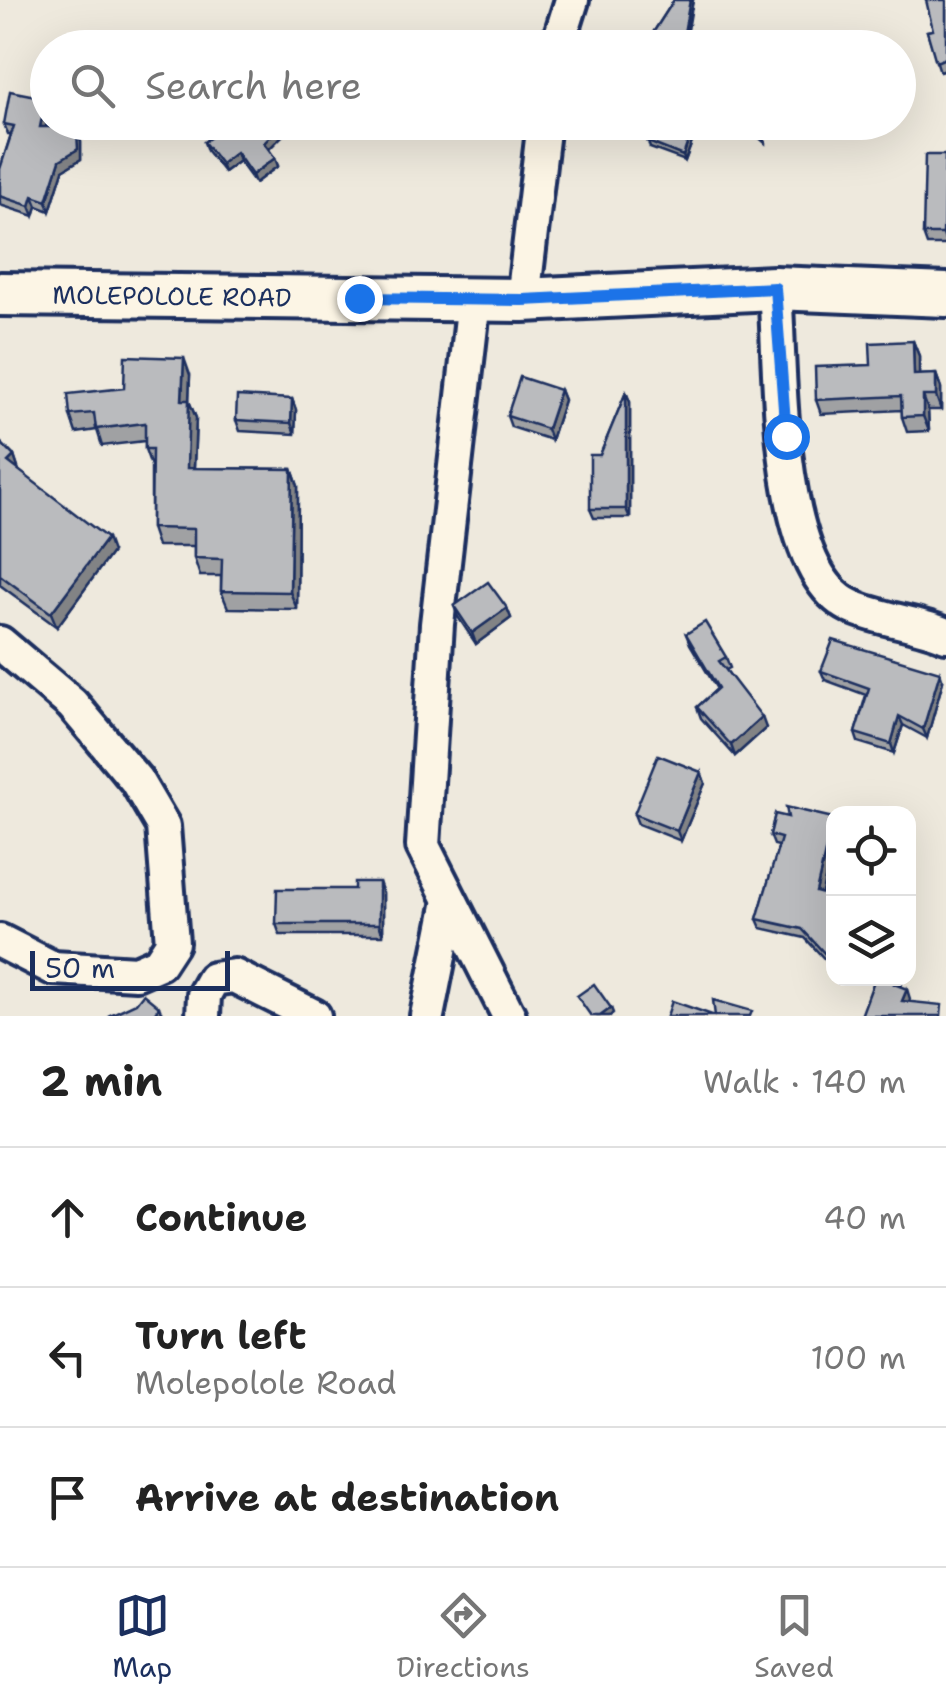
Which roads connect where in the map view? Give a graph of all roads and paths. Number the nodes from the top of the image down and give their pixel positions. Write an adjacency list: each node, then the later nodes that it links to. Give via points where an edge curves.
1 (572, 0): 2 (street)
2 (563, 30)
3 (542, 140): 8 (street)
4 (775, 288): 6 (main road, MOLEPOLOLE ROAD); 8 (main road, MOLEPOLOLE ROAD); 9 (street, via 788,487 808,562 849,606)
5 (0, 294): 7 (main road, MOLEPOLOLE ROAD)
6 (946, 295)
7 (474, 300): 8 (main road, MOLEPOLOLE ROAD); 11 (street, via 437,624 424,846)
8 (523, 300)
9 (946, 635)
10 (0, 643): 12 (street, via 72,704 136,780 163,826 172,943 160,962 136,973 53,968)
11 (450, 901): 15 (street); 16 (street)
12 (0, 941)
13 (203, 1016): 14 (street, via 213,978 234,976)
14 (314, 1016)
15 (428, 1016)
16 (509, 1016)

